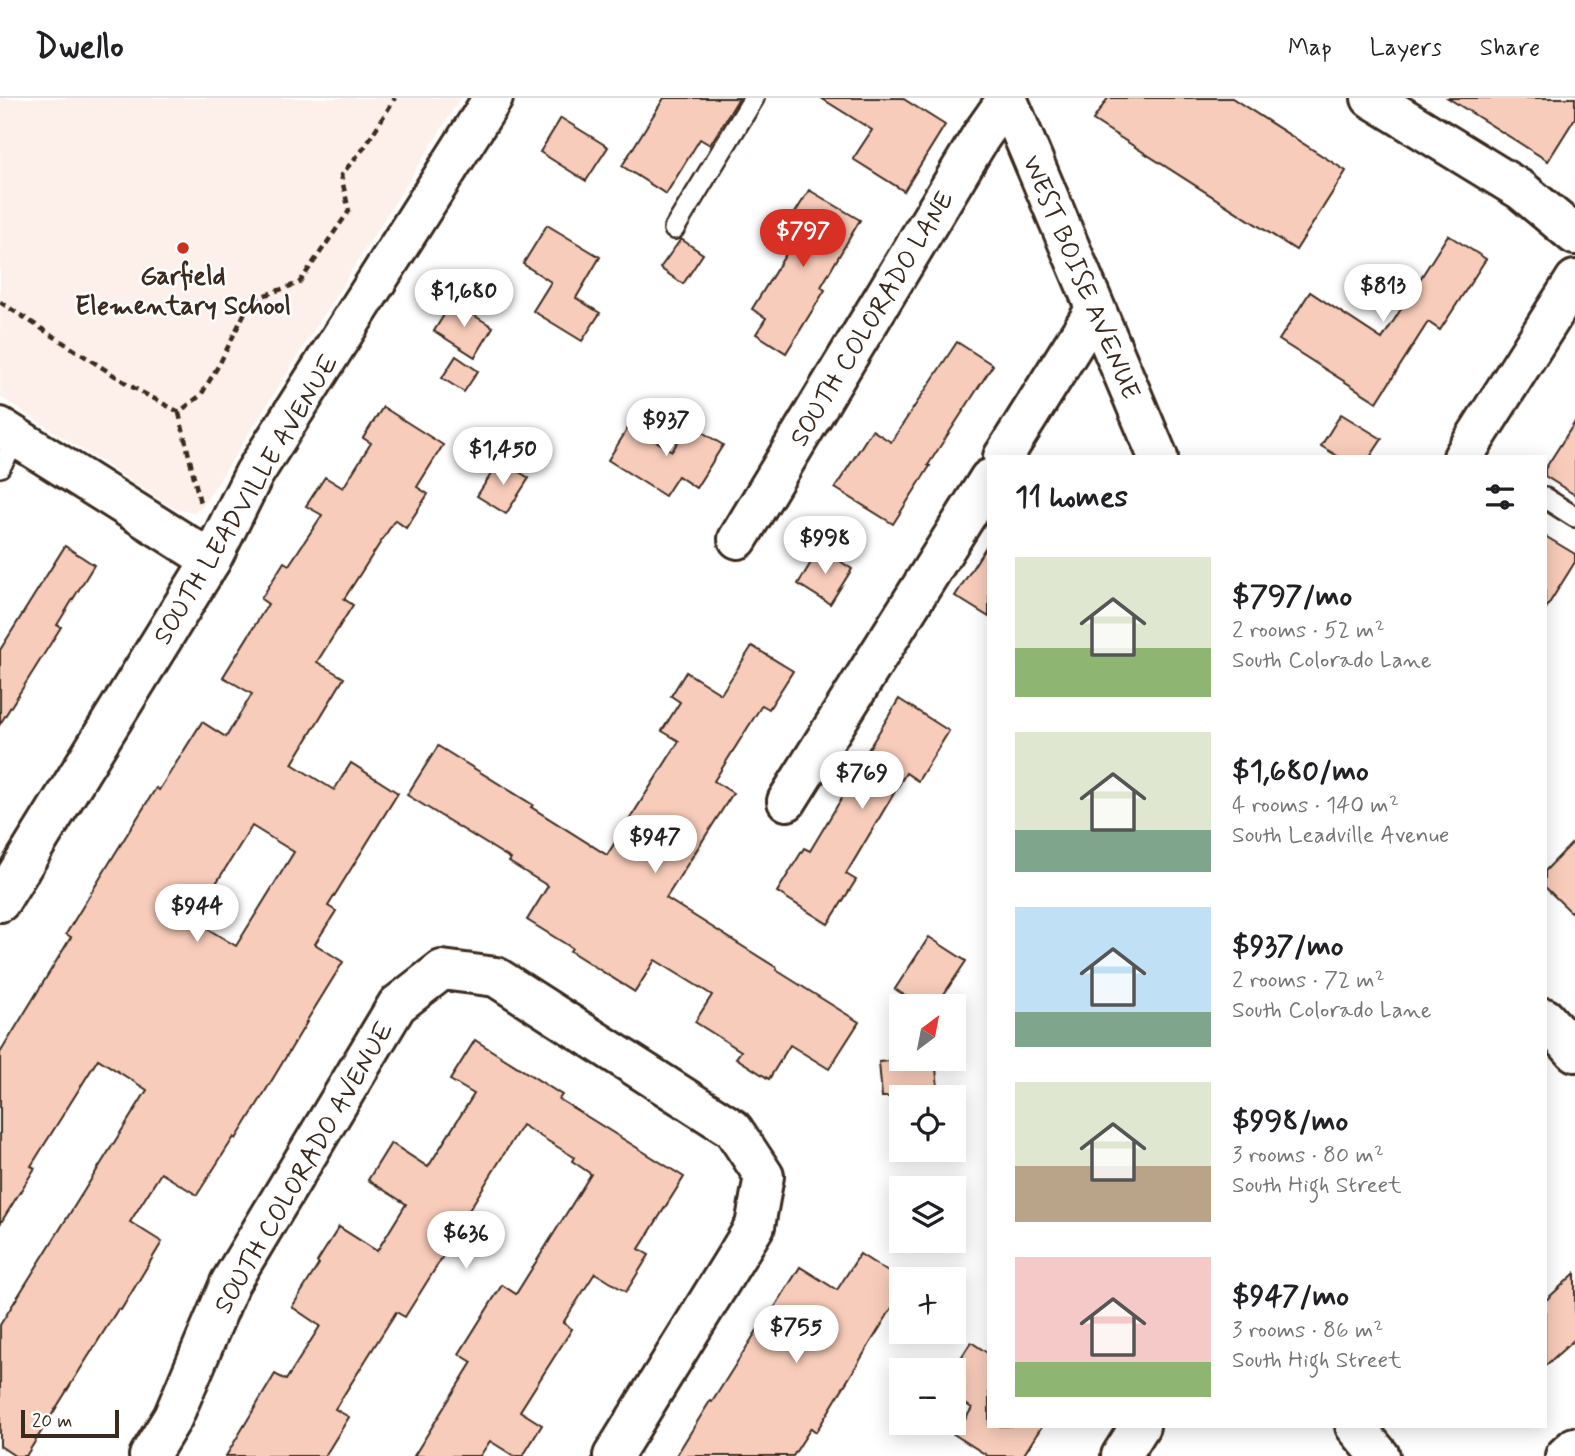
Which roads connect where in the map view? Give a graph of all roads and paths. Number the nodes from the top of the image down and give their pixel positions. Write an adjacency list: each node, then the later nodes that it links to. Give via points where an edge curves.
1 (396, 98): 11 (path, via 341,175 349,211 326,245 299,284 251,300 201,395)
2 (492, 98): 21 (street, SOUTH LEADVILLE AVENUE, via 254,474)
3 (754, 98): 6 (lane)
4 (1007, 99): 10 (street, WEST BOISE AVENUE); 20 (street, SOUTH COLORADO LANE)
5 (1386, 102): 7 (street, via 1521,190)
6 (674, 229)
7 (1575, 235)
8 (1575, 280): 13 (street)
9 (0, 302): 11 (path)
10 (1095, 310): 14 (street); 15 (street, WEST BOISE AVENUE)
11 (179, 412): 18 (path)
12 (6, 444): 21 (street)
13 (1471, 454)
14 (1004, 455)
15 (1157, 455)
16 (987, 482): 22 (street)
17 (1547, 499): 19 (lane)
18 (200, 504)
19 (1575, 517)
20 (738, 539)
21 (211, 560): 23 (street, SOUTH LEADVILLE AVENUE)
22 (787, 801)
23 (0, 902)
24 (1547, 1020): 25 (street)
25 (1575, 1052)
26 (1139, 1428): 31 (street)
27 (1357, 1428): 32 (street)
28 (1575, 1447): 33 (street)
29 (149, 1456): 30 (street, SOUTH COLORADO AVENUE, via 173,1417 230,1283 397,1004 442,970 496,976 733,1129 764,1176 755,1226)
30 (613, 1456)
31 (1121, 1456)
32 (1380, 1456)
33 (1564, 1456)

